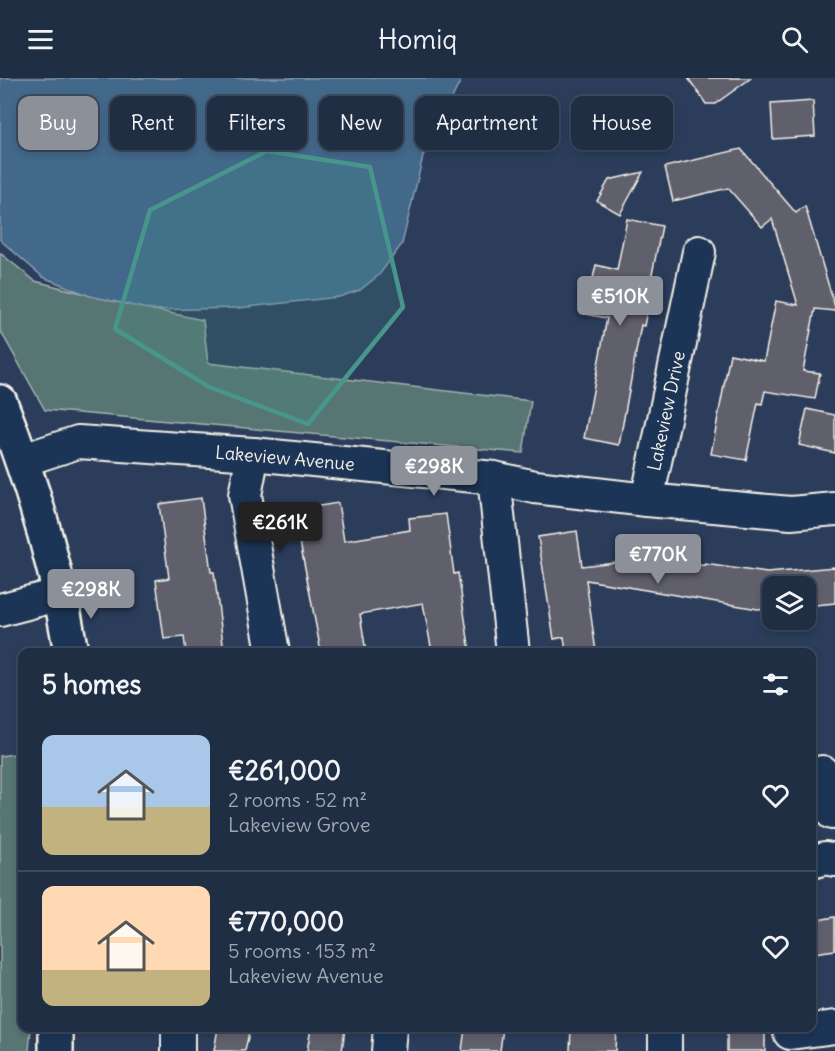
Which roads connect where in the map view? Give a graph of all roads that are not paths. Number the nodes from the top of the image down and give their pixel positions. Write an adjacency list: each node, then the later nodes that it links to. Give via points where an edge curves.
1 (699, 252): 6 (street, Lakeview Drive)
2 (0, 402): 4 (street)
3 (253, 454): 4 (street, Lakeview Avenue, via 78,442); 5 (street, Lakeview Avenue); 11 (street, via 245,495)
4 (23, 460): 8 (street)
5 (494, 478): 6 (street, Lakeview Avenue, via 535,488); 12 (street)
6 (647, 500): 7 (street, Lakeview Avenue, via 792,513)
7 (835, 509)
8 (61, 594): 9 (street); 10 (street)
9 (0, 610)
10 (70, 648)
11 (272, 648)
12 (513, 648)
13 (822, 772): 14 (street, via 832,813)
14 (835, 812)
15 (835, 860): 16 (street)
16 (816, 861)
17 (835, 1027): 18 (street)
18 (816, 1030)
19 (56, 1032): 25 (street)
20 (178, 1032): 26 (street)
21 (390, 1032): 27 (street)
22 (665, 1032): 28 (street)
23 (798, 1032): 24 (street)
24 (790, 1033)
25 (56, 1051)
26 (178, 1051)
27 (388, 1051)
28 (665, 1051)

